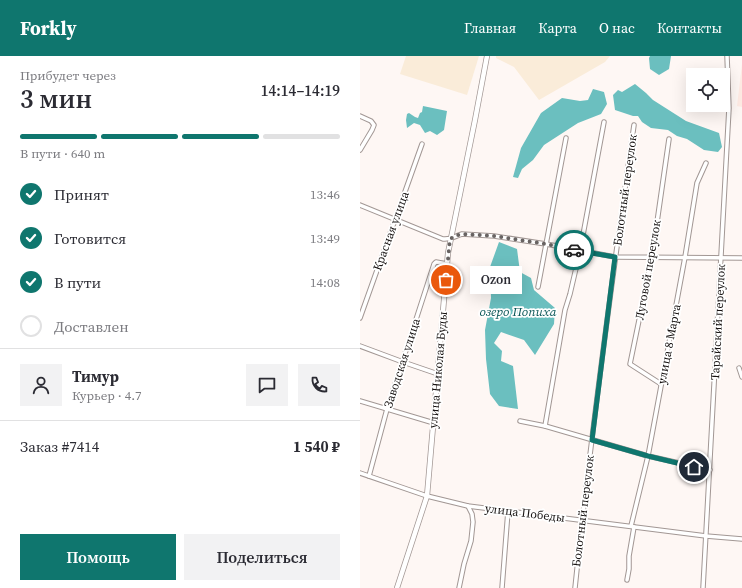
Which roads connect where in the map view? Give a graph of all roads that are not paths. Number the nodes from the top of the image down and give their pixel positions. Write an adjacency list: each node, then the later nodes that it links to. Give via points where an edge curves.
1 (487, 56): 14 (street, улица Николая Буды)
2 (727, 56): 20 (street, Тарайский переулок, via 729,108)
3 (360, 116): 9 (street, via 374,125)
4 (604, 122): 16 (street)
5 (634, 125): 17 (street, Болотный переулок)
6 (566, 138): 15 (street)
7 (669, 139): 18 (street, Луговой переулок)
8 (422, 144): 13 (street, Красная улица)
9 (360, 150)
10 (706, 163): 19 (street, улица 8 Марта, via 697,183)
11 (361, 205): 12 (street); 13 (street)
12 (360, 210)
13 (396, 220): 14 (street, via 443,239); 24 (street, Красная улица)
14 (450, 239): 15 (street, via 462,234); 22 (street, улица Николая Буды)
15 (546, 244): 16 (street); 23 (street)
16 (580, 251): 17 (street); 35 (street, via 564,310)
17 (615, 257): 18 (street); 36 (street, Болотный переулок)
18 (652, 257): 19 (street); 30 (street, Луговой переулок, via 630,364)
19 (685, 257): 20 (street); 30 (street, улица 8 Марта)
20 (721, 258): 21 (street); 38 (street, Тарайский переулок)
21 (742, 258)
22 (447, 264): 26 (street, Заводская улица, via 434,264); 28 (street, улица Николая Буды)
23 (538, 288)
24 (360, 318)
25 (360, 346): 26 (street)
26 (403, 362): 28 (street); 32 (street, Заводская улица)
27 (739, 368): 29 (street)
28 (438, 374): 34 (street, улица Николая Буды)
29 (742, 377)
30 (661, 384): 37 (street, улица 8 Марта)
31 (360, 401): 32 (street)
32 (387, 409): 34 (street); 40 (street, Заводская улица)
33 (520, 421): 35 (street)
34 (434, 423): 41 (street, улица Николая Буды)
35 (545, 426): 36 (street)
36 (592, 440): 37 (street); 44 (street, Болотный переулок)
37 (648, 456): 38 (street); 45 (street, улица 8 Марта)
38 (710, 470): 46 (street, Тарайский переулок)
39 (360, 473): 40 (street, улица Победы)
40 (369, 476): 41 (street, улица Победы)
41 (427, 496): 42 (street, улица Победы); 49 (street, улица Николая Буды)
42 (468, 506): 43 (street, улица Победы); 50 (street, via 473,522 471,541)
43 (508, 511): 44 (street, улица Победы); 51 (street)
44 (582, 520): 45 (street, улица Победы); 52 (street, Болотный переулок)
45 (633, 526): 46 (street, улица Победы); 48 (street, улица 8 Марта)
46 (706, 536): 47 (street, улица Победы); 53 (street, Тарайский переулок)
47 (742, 539)
48 (627, 580)
49 (397, 588)
50 (459, 588)
51 (502, 588)
52 (575, 588)
53 (703, 588)

